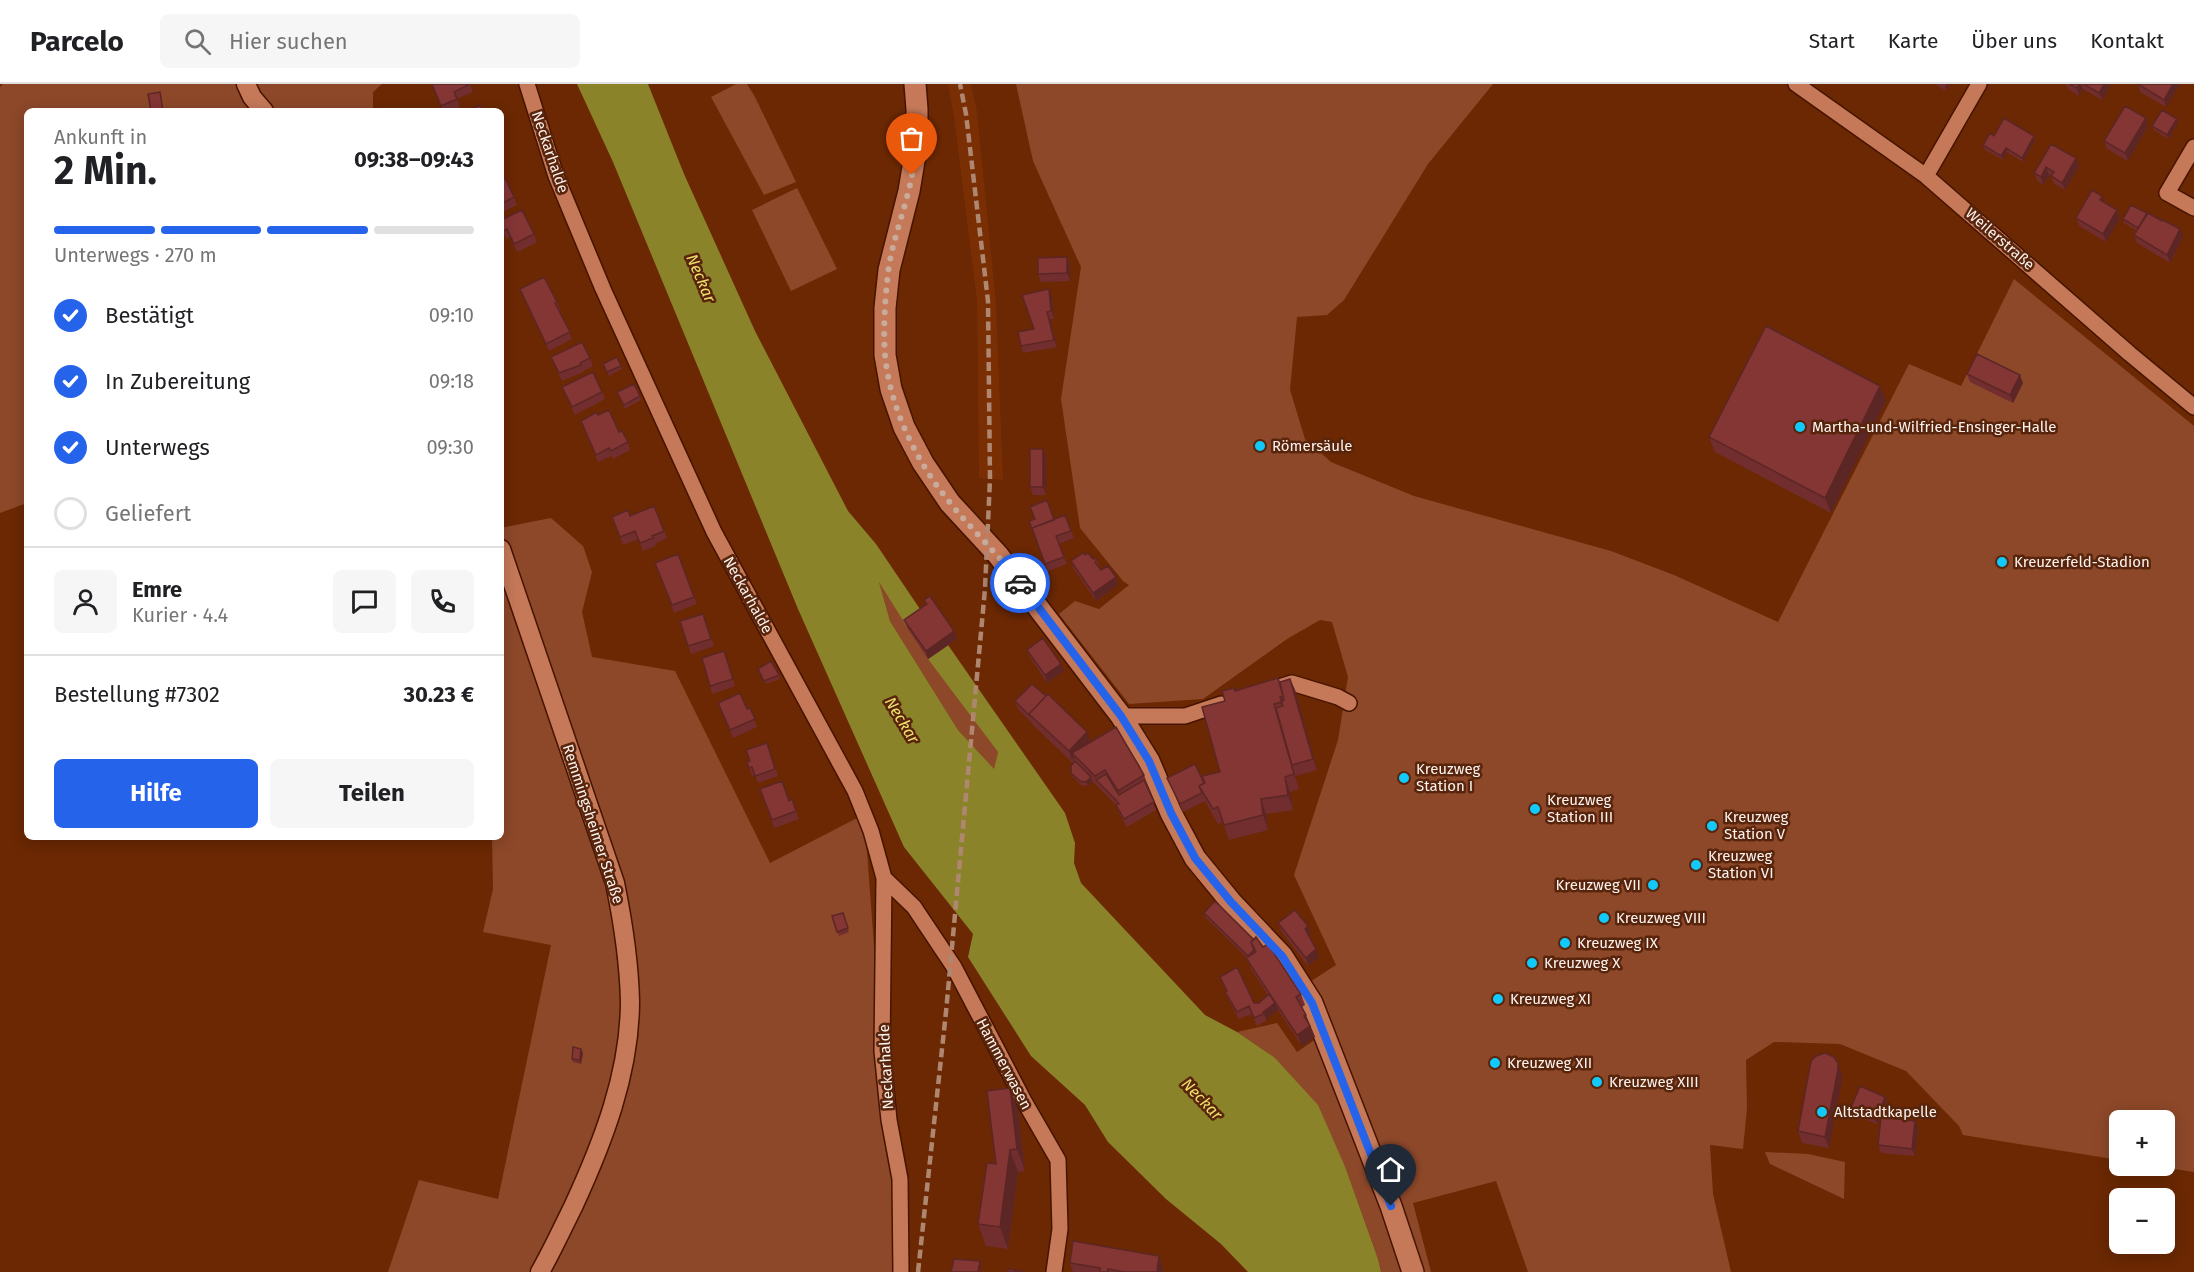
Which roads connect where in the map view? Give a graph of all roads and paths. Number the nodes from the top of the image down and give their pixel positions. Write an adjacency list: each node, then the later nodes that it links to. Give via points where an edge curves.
1 (246, 84): 6 (street)
2 (527, 84): 16 (street, Neckarhalde, via 556,176 603,289 714,532 855,791)
3 (915, 84): 15 (main road, via 917,143 889,270 885,308 885,355 891,389 923,464 950,503 998,555)
4 (1796, 84): 8 (street, Weilerstraße)
5 (1979, 84): 8 (street)
6 (261, 108)
7 (2192, 154): 9 (street, via 2167,193)
8 (1926, 176): 10 (street, Weilerstraße)
9 (2194, 208)
10 (2194, 407)
11 (504, 558): 17 (street, Remmingsheimer Straße, via 615,883 626,938 630,1002 625,1061 605,1134)
12 (1255, 694): 14 (street, via 1292,683)
13 (1236, 700): 15 (street, via 1185,716)
14 (1349, 703)
15 (1121, 716): 20 (main road, via 1149,761 1195,858 1282,956 1312,1003)
16 (884, 878): 18 (street, Neckarhalde, via 882,1051 900,1179); 19 (street, Hammerwasen, via 914,907 954,967 1058,1160 1060,1229)
17 (540, 1272)
18 (901, 1272)
19 (1054, 1272)
20 (1413, 1272)

